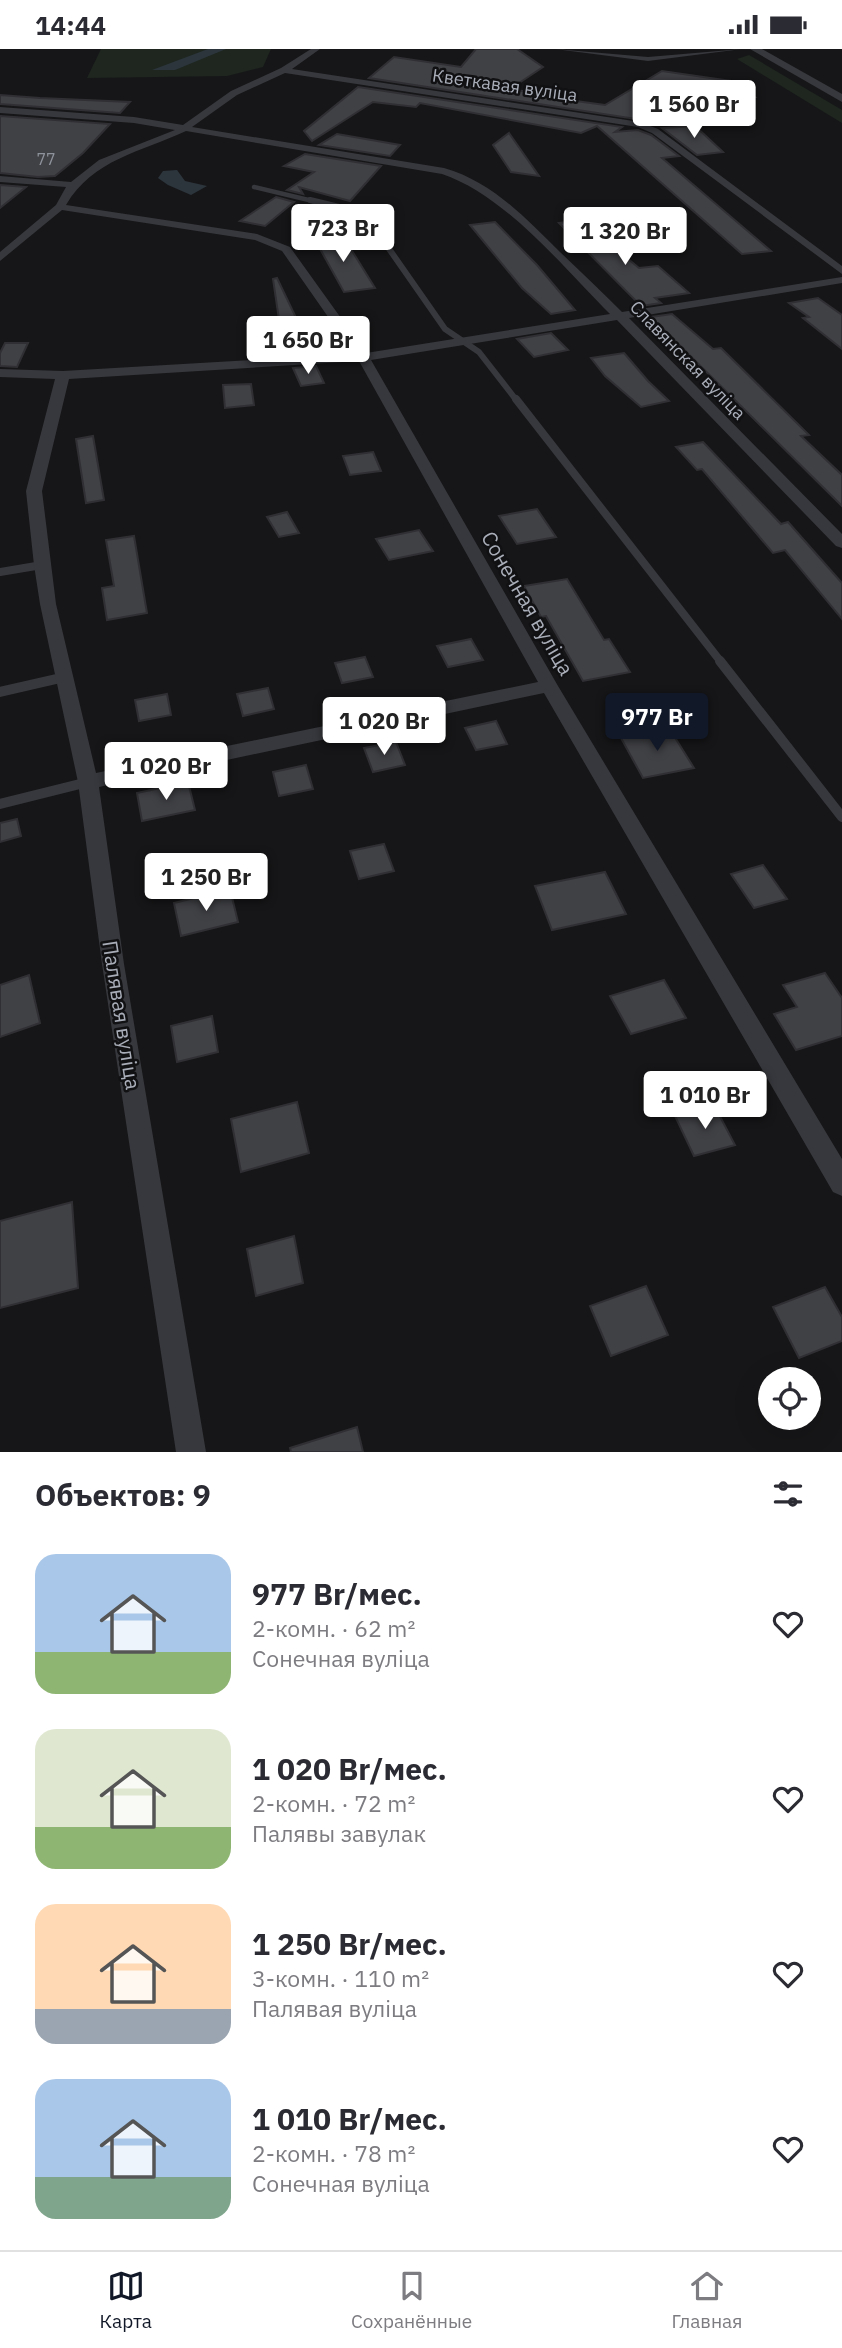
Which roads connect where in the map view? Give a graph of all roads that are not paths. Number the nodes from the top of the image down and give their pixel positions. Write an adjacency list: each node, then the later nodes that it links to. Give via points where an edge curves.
1 (316, 49): 5 (street)
2 (559, 49): 3 (street, via 648,59)
3 (738, 49)
4 (755, 49): 6 (street)
5 (284, 71): 8 (street, via 234,93); 14 (street, Кветкавая вуліца, via 640,125 655,131)
6 (842, 99)
7 (0, 110): 8 (street, Славянская вуліца, via 134,120)
8 (182, 130): 10 (street, via 102,162); 16 (street, Славянская вуліца, via 444,171 468,179 493,195)
9 (0, 179): 10 (street)
10 (74, 185): 12 (street)
11 (254, 187): 17 (lane, via 364,213 445,329)
12 (60, 208): 13 (street); 18 (street, Сонечная вуліца, via 257,237 286,249)
13 (0, 258)
14 (842, 271)
15 (842, 280): 16 (street)
16 (619, 314): 17 (street); 21 (street, Славянская вуліца)
17 (464, 342): 18 (street); 29 (lane, via 479,352)
18 (363, 357): 20 (street); 25 (street, Сонечная вуліца)
19 (0, 373): 20 (street)
20 (63, 375): 22 (street, Палявая вуліца, via 34,491)
21 (842, 543)
22 (42, 565): 23 (lane); 24 (street, Палявая вуліца)
23 (0, 572)
24 (65, 677): 26 (lane); 27 (street, Палявая вуліца)
25 (549, 686): 27 (street); 30 (street, Сонечная вуліца)
26 (0, 692)
27 (88, 782): 28 (lane); 31 (street, Палявая вуліца)
28 (0, 804)
29 (842, 817)
30 (842, 1183)
31 (191, 1452)

